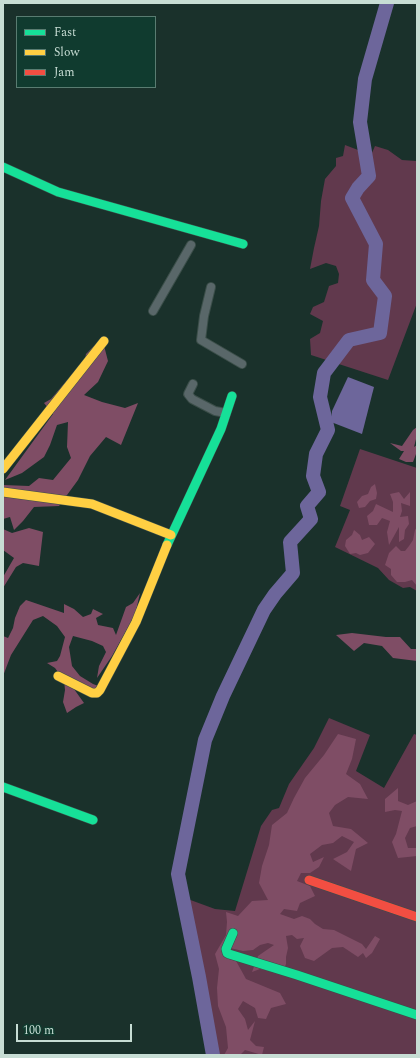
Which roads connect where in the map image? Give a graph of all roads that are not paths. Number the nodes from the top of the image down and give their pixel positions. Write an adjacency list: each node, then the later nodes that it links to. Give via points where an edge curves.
1 (3, 167): 2 (street, via 48,188)
2 (243, 244)
3 (191, 245): 5 (street)
4 (211, 287): 7 (street, via 201,340)
5 (152, 311)
6 (104, 341): 11 (street)
7 (242, 364)
8 (193, 384): 10 (street, via 188,394 192,399 215,411)
9 (232, 396): 10 (street)
10 (226, 413): 13 (street, via 221,429)
11 (3, 469)
12 (3, 492): 13 (street, via 92,504)
13 (171, 535): 14 (street, via 136,622 100,690 92,693)
14 (58, 676)
15 (3, 787): 16 (street)
16 (93, 820)
17 (309, 880): 18 (street)
18 (417, 917)
19 (233, 933): 20 (street, via 226,949 229,954)
20 (417, 1015)

